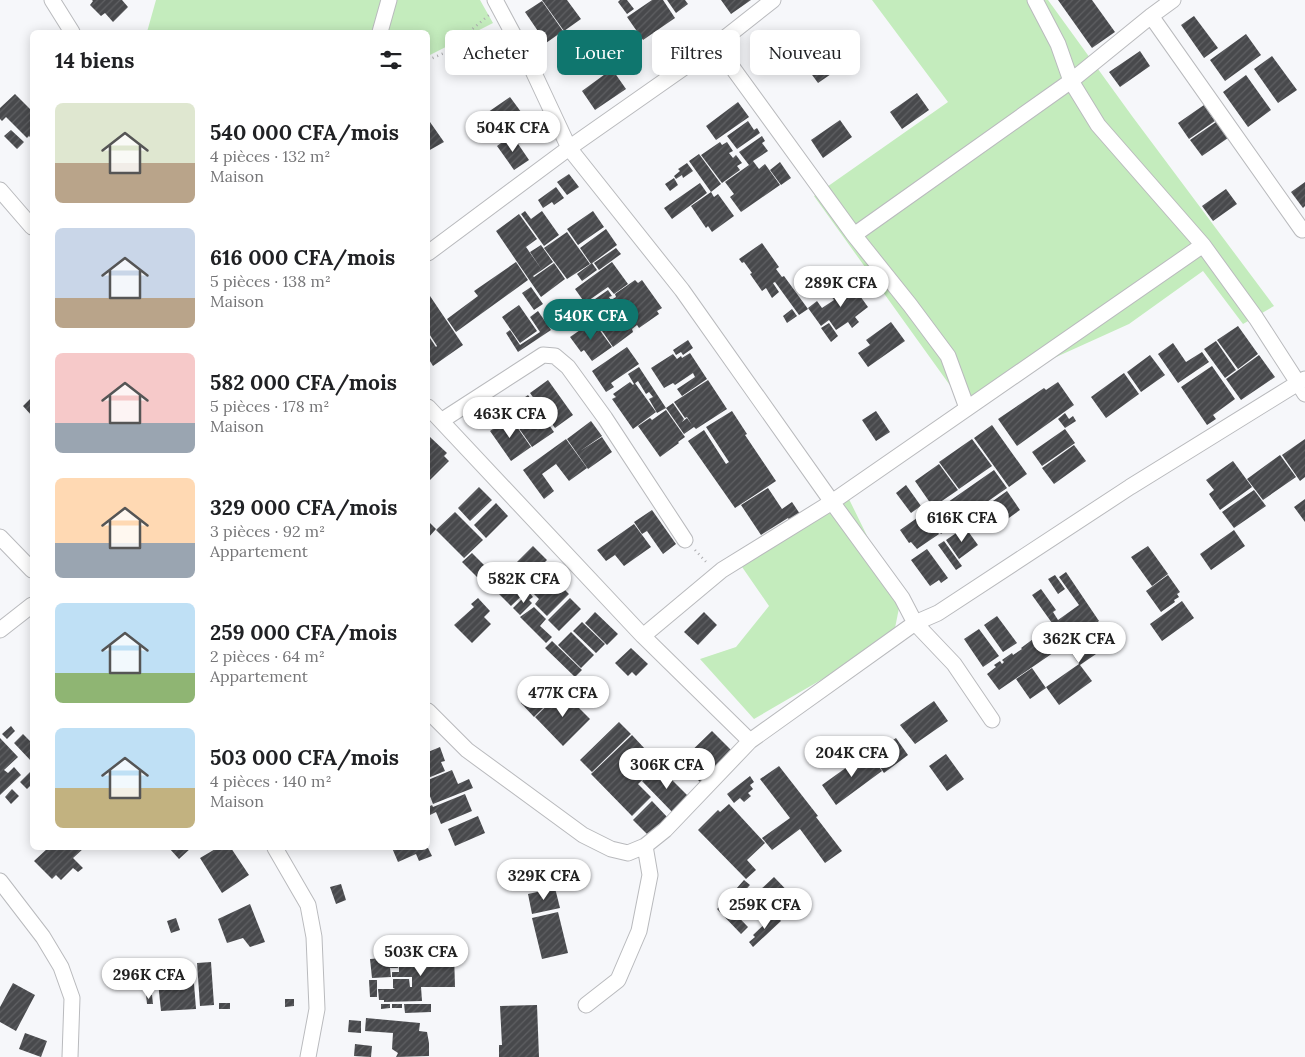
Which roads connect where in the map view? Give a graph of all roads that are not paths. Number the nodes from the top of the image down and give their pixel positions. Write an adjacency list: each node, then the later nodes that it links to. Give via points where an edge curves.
1 (52, 0): 8 (street)
2 (389, 0): 9 (street)
3 (773, 0): 10 (street)
4 (1035, 0): 13 (street, via 1058,44)
5 (1173, 0): 7 (street)
6 (501, 2): 14 (street)
7 (1150, 16): 13 (street); 17 (street)
8 (71, 30)
9 (381, 30)
10 (735, 30)
11 (673, 75): 14 (street)
12 (738, 75): 18 (street)
13 (1070, 81): 18 (street); 19 (street, via 1098,125)
14 (569, 148): 20 (street); 25 (street, via 682,290)
15 (0, 190): 16 (street)
16 (30, 225)
17 (1302, 230)
18 (854, 235): 22 (street, via 948,356)
19 (1203, 245): 21 (street); 22 (street)
20 (430, 252)
21 (1303, 385): 30 (street, via 1130,488 938,613)
22 (967, 408): 25 (street)
23 (430, 409): 24 (street)
24 (441, 421): 27 (street, via 543,355 555,356 568,367 605,418); 32 (street)
25 (832, 502): 30 (street, via 902,598); 32 (street, via 722,570)
26 (0, 537): 28 (street)
27 (685, 540)
28 (30, 568)
29 (30, 607): 31 (street)
30 (915, 624): 34 (street, via 954,664); 35 (street)
31 (0, 630)
32 (643, 636): 35 (street)
33 (430, 712): 36 (street, via 467,750 583,835 611,849 628,853)
34 (992, 720)
35 (750, 741): 36 (street, via 665,830)
36 (645, 846): 39 (street, via 650,875 639,931 618,980)
37 (276, 850): 41 (street, via 308,905 314,937 317,1009)
38 (0, 881): 40 (street, via 61,967 72,998)
39 (586, 1005)
40 (70, 1057)
41 (308, 1057)

